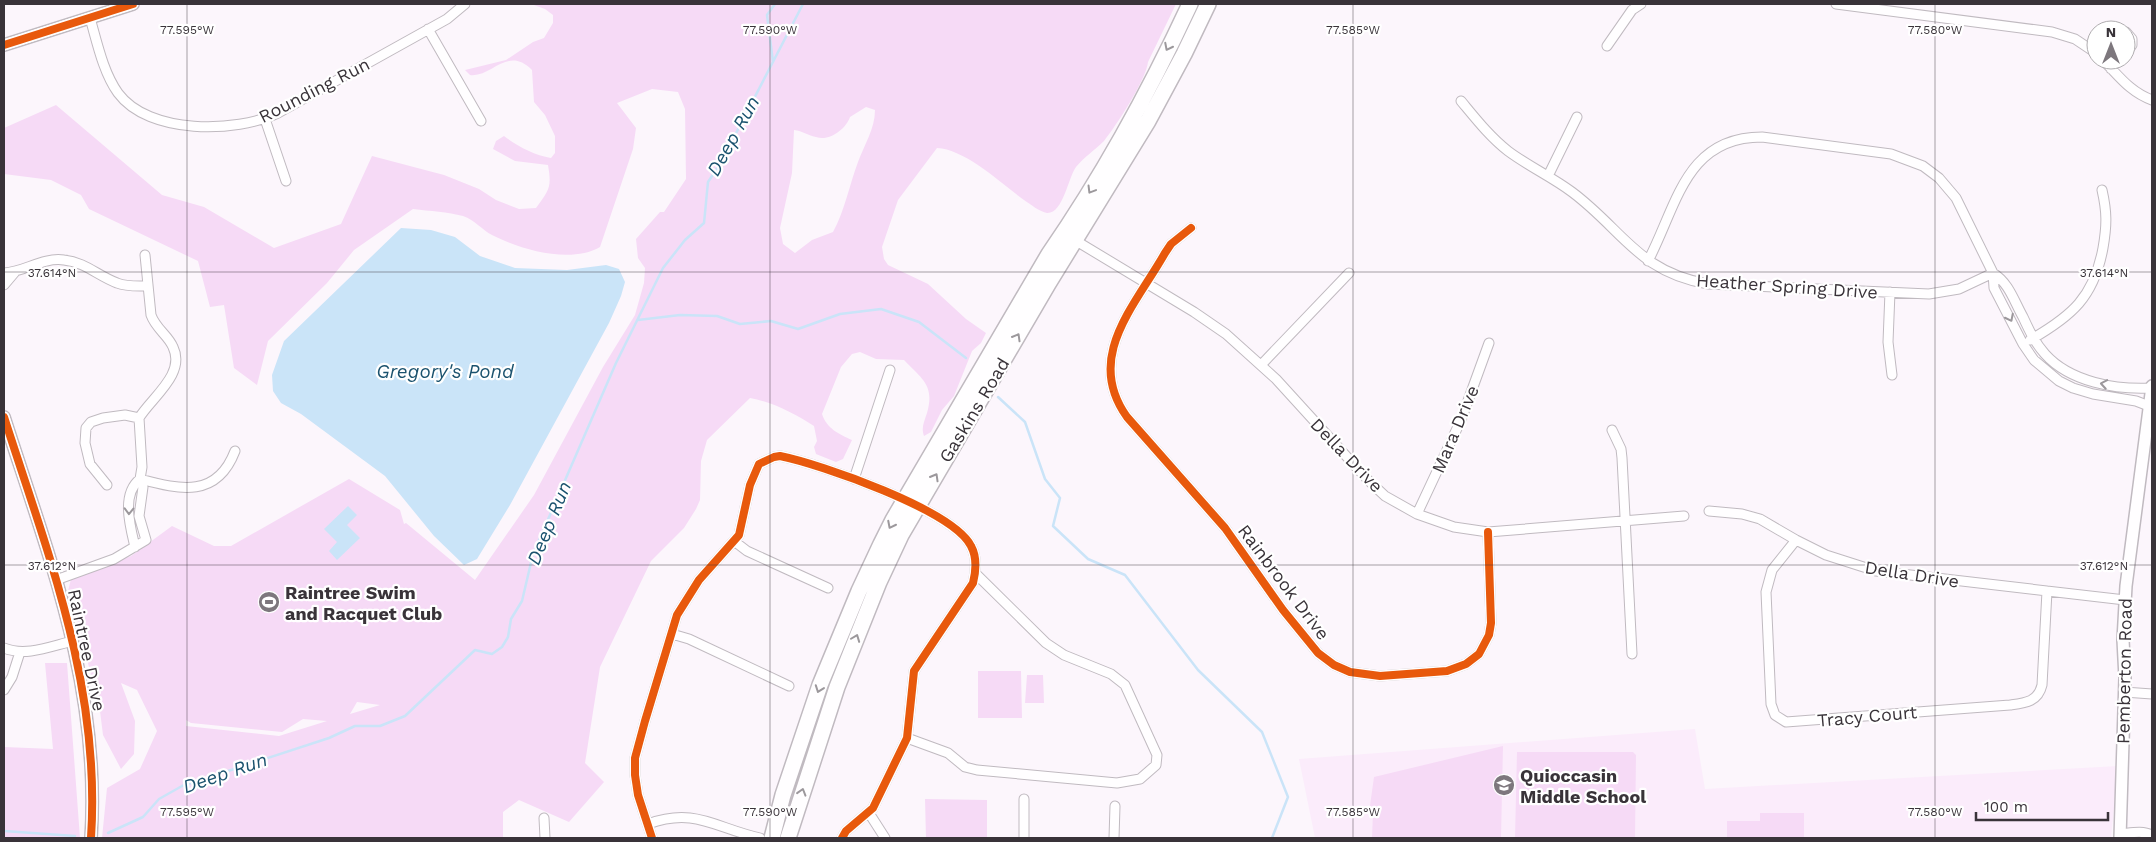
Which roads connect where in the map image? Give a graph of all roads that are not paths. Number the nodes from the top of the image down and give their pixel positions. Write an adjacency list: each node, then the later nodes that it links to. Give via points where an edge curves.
1 (133, 4): 7 (street)
2 (465, 4): 8 (street, Rounding Run)
3 (1190, 4): 22 (main road, Gaskins Road, one-way to 22)
4 (1208, 4): 22 (main road, Gaskins Road, via 1165,90)
5 (1836, 4): 11 (street, via 2052,32)
6 (1636, 5): 10 (street)
7 (90, 18): 9 (street); 16 (street, Rounding Run, via 109,78 122,98 141,112 204,127 224,127)
8 (428, 29): 16 (street, Rounding Run); 17 (street)
9 (4, 46)
10 (1607, 46)
11 (2086, 46)
12 (2113, 70): 13 (street, via 2133,91)
13 (2152, 100)
14 (1461, 101): 18 (street, Heather Spring Drive, via 1508,150)
15 (1577, 117): 18 (street)
16 (265, 119): 19 (street)
17 (481, 121)
18 (1548, 176): 24 (street, Heather Spring Drive, via 1587,205)
19 (286, 181)
20 (2102, 190): 33 (street, via 2107,210 2106,231 2091,287 2082,302 2068,315)
21 (1191, 228): 29 (street, Rainbrook Drive, via 1171,244)
22 (1069, 237): 29 (street, Della Drive); 48 (main road, Gaskins Road, via 1048,284)
23 (145, 255): 31 (street)
24 (1648, 261): 28 (street, via 1693,168 1708,153 1724,144 1742,138 1762,137 1892,154 1924,166 1956,198); 32 (street, Heather Spring Drive, via 1676,276 1708,284)
25 (16, 272): 26 (street); 30 (street); 31 (street, via 45,261 64,260 87,266 117,283)
26 (4, 273)
27 (1349, 273): 36 (street)
28 (1993, 274): 32 (street, Heather Spring Drive, via 1959,290 1944,293); 33 (street, via 2006,284); 35 (street, one-way to 35, via 1994,288)
29 (1147, 284): 36 (street, Della Drive, via 1216,326); 53 (street, Rainbrook Drive, via 1114,341 1109,370 1116,400 1127,418 1225,528 1283,610 1324,658 1342,670 1370,676 1447,671 1472,661 1486,643 1491,623)
30 (4, 285)
31 (148, 286): 42 (street, via 154,324 174,348 176,365)
32 (1890, 292): 38 (street, via 1888,342)
33 (2034, 338): 35 (street); 39 (street, one-way to 33, via 2133,388 2083,379 2054,362)
34 (1489, 343): 50 (street, Mara Drive, via 1461,420)
35 (2024, 344): 40 (street, via 2045,371 2072,388)
36 (1261, 365): 50 (street, Della Drive, via 1368,480 1386,496)
37 (890, 370): 46 (street)
38 (1892, 375)
39 (2152, 387): 40 (street, Pemberton Road)
40 (2149, 406): 61 (street, Pemberton Road)
41 (4, 417): 58 (street, Raintree Drive)
42 (139, 418): 45 (street); 47 (street, via 125,415 103,418 91,422 86,428 90,464)
43 (1612, 430): 52 (street, via 1621,449)
44 (235, 451): 45 (street, via 221,476 198,486 176,487)
45 (140, 479): 56 (street, one-way to 56, via 133,486 128,509); 56 (street, via 143,487 140,516 146,540)
46 (854, 479): 48 (street); 55 (street, via 780,456 759,464)
47 (107, 485)
48 (912, 502): 57 (street, via 957,530 971,544); 83 (main road, Gaskins Road, one-way to 83, via 862,583 831,657 803,733); 84 (main road, Gaskins Road, one-way to 48, via 819,739 861,625)
49 (1709, 511): 54 (street, Della Drive, via 1760,519)
50 (1417, 514): 53 (street, Della Drive, via 1454,527)
51 (1684, 516): 52 (street, Della Drive)
52 (1625, 521): 53 (street, Della Drive); 66 (street)
53 (1488, 532)
54 (1796, 540): 60 (street, Della Drive, via 1838,560 1876,571); 60 (street, Tracy Court, via 1772,570 1766,592 1771,704 1775,715 1786,722 2033,700 2042,685)
55 (734, 541): 59 (street, via 747,551); 62 (street, via 689,594 677,615)
56 (135, 547): 58 (street, via 114,559)
57 (976, 573): 71 (street, via 973,583 914,671); 71 (street, via 1046,642 1064,654 1111,674 1124,685 1157,755 1156,765 1140,779 1117,783 977,770)
58 (56, 580): 63 (street, Raintree Drive)
59 (828, 588)
60 (2047, 591): 61 (street, Della Drive)
61 (2125, 600): 69 (street, Pemberton Road)
62 (672, 634): 67 (street); 76 (street, via 635,758 638,795)
63 (74, 641): 65 (street); 79 (street, Raintree Drive, via 88,722 93,794)
64 (4, 648): 65 (street)
65 (20, 652): 68 (street)
66 (1632, 654)
67 (789, 686)
68 (4, 690)
69 (2124, 692): 70 (street); 78 (street, Pemberton Road)
70 (2152, 694)
71 (907, 738): 74 (street)
72 (1024, 800): 87 (street)
73 (1115, 806): 88 (street)
74 (869, 813): 85 (street); 86 (street)
75 (544, 818): 80 (street)
76 (648, 824): 81 (street); 82 (street, via 660,819 691,817)
77 (2152, 835): 78 (street, via 2136,832)
78 (2120, 836)
79 (91, 838)
80 (545, 838)
81 (652, 838)
82 (760, 838)
83 (772, 838)
84 (788, 838)
85 (842, 838)
86 (885, 838)
87 (1024, 838)
88 (1114, 838)

